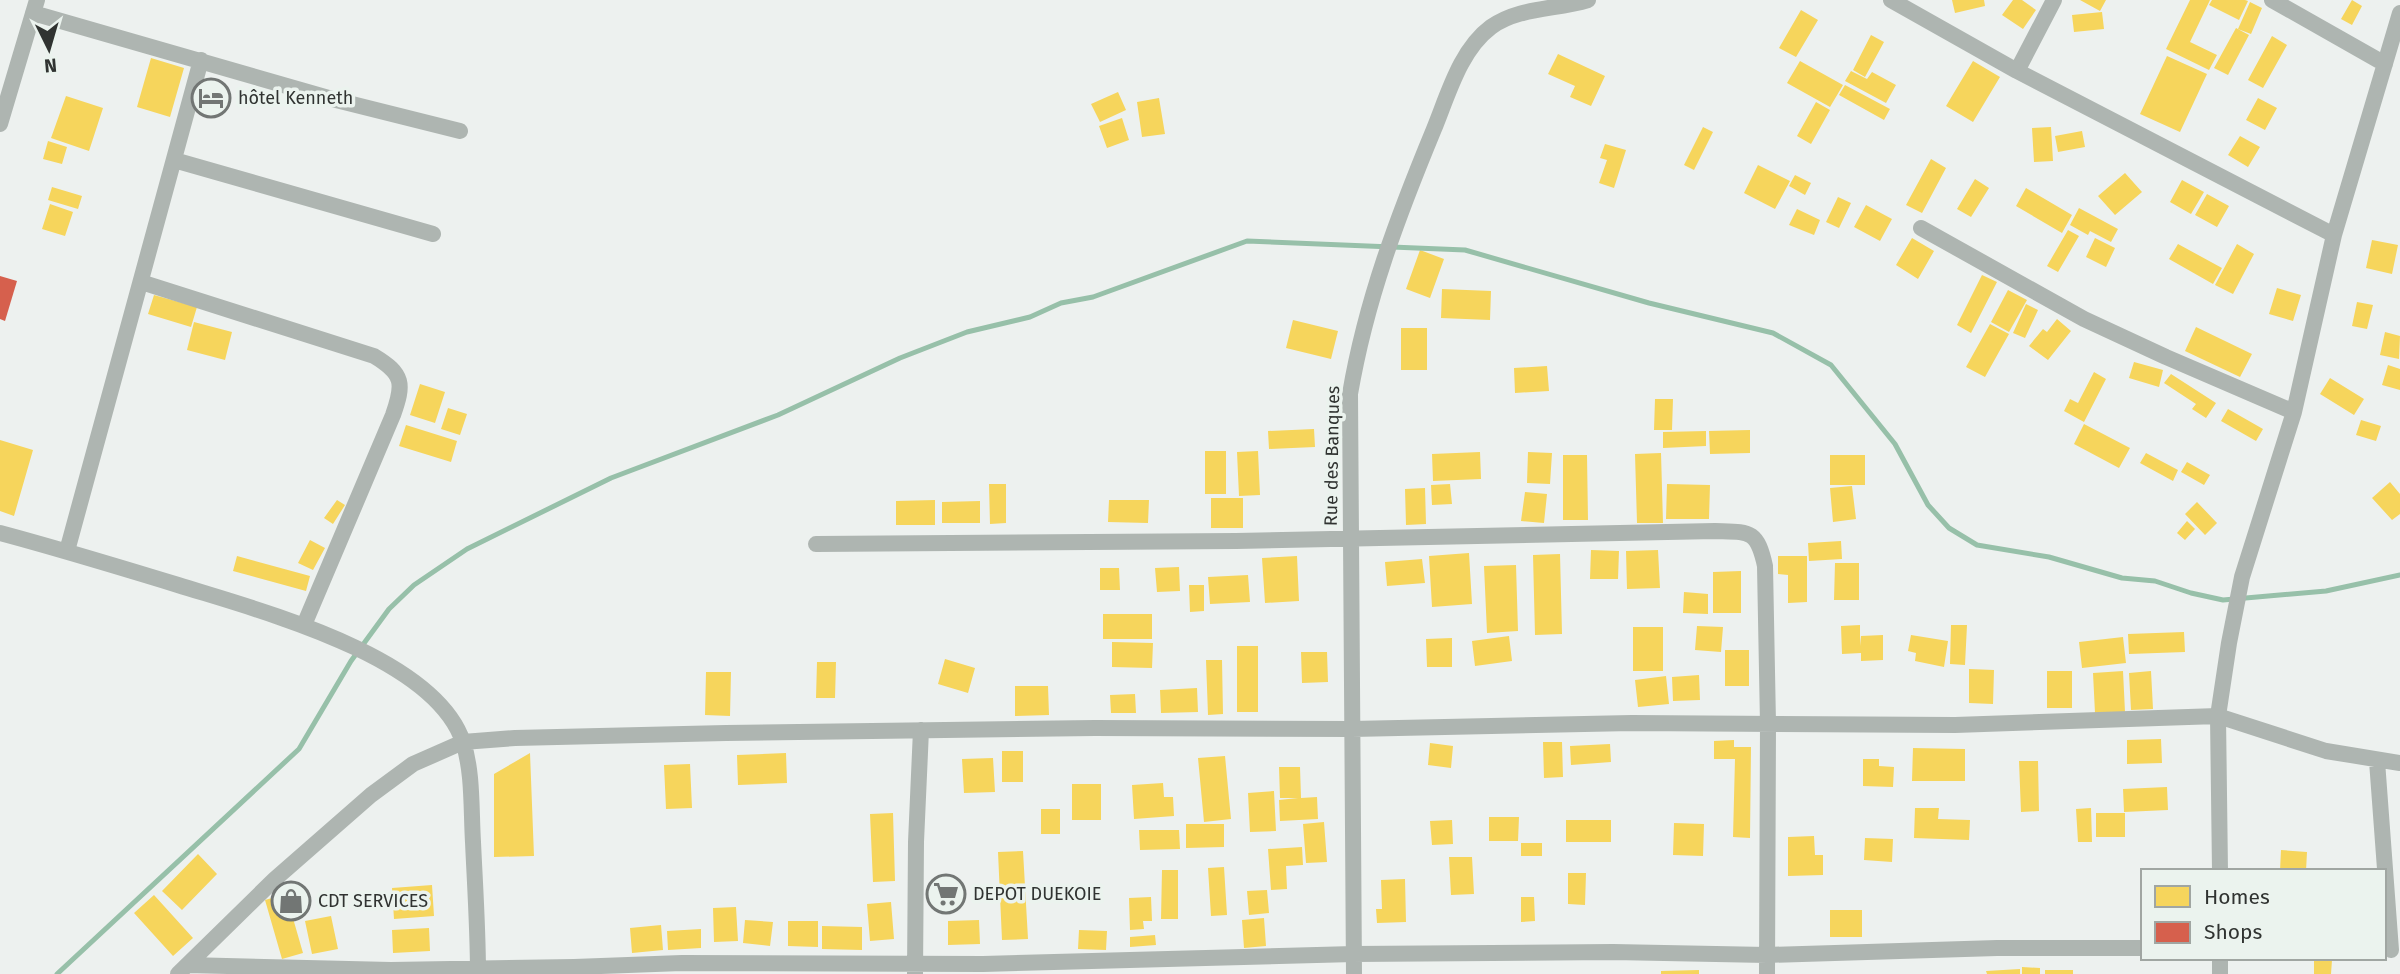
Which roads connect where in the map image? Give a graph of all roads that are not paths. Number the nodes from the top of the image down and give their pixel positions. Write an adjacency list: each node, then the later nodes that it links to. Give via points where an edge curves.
1 (1588, 0): 19 (street, Rue des Banques, via 1511,15 1489,29 1467,54 1447,98 1381,266 1356,356 1350,394)
2 (1891, 0): 9 (street)
3 (2054, 0): 9 (street)
4 (2272, 0): 8 (street)
5 (35, 7): 7 (street); 10 (street)
6 (2400, 13): 8 (street)
7 (201, 60): 11 (street); 12 (street)
8 (2385, 64): 15 (street)
9 (2017, 71): 15 (street)
10 (0, 124)
11 (460, 131)
12 (174, 160): 14 (street); 16 (street)
13 (1921, 228): 17 (street, via 2084,318)
14 (433, 234)
15 (2334, 235): 17 (street)
16 (141, 282): 21 (street); 22 (street, via 374,356 396,373 400,394)
17 (2294, 412): 23 (street, via 2242,577)
18 (0, 533): 21 (street)
19 (1350, 539): 20 (street); 24 (street, via 1715,531 1752,536 1765,566); 25 (street, Rue des Banques)
20 (816, 544)
21 (67, 551): 22 (street)
22 (304, 625): 27 (street, via 380,660 422,689 454,723)
23 (2218, 716): 24 (street, via 1955,725); 28 (street, via 2326,751); 30 (street)
24 (1768, 724): 25 (street); 36 (street)
25 (1352, 729): 26 (street); 35 (street, Rue des Banques)
26 (921, 730): 27 (street); 37 (street)
27 (463, 742): 38 (street, via 414,764 371,795 275,879); 39 (street, via 470,788)
28 (2377, 761): 29 (street); 31 (street)
29 (2400, 763)
30 (2220, 869)
31 (2386, 869)
32 (2386, 874): 34 (street)
33 (2141, 947): 36 (street)
34 (2392, 950)
35 (1354, 954): 36 (street); 37 (street); 40 (street, Rue des Banques)
36 (1767, 955): 41 (street)
37 (916, 968): 39 (street, via 682,963)
38 (183, 969): 39 (street)
39 (478, 971)
40 (1354, 974)
41 (1767, 974)

